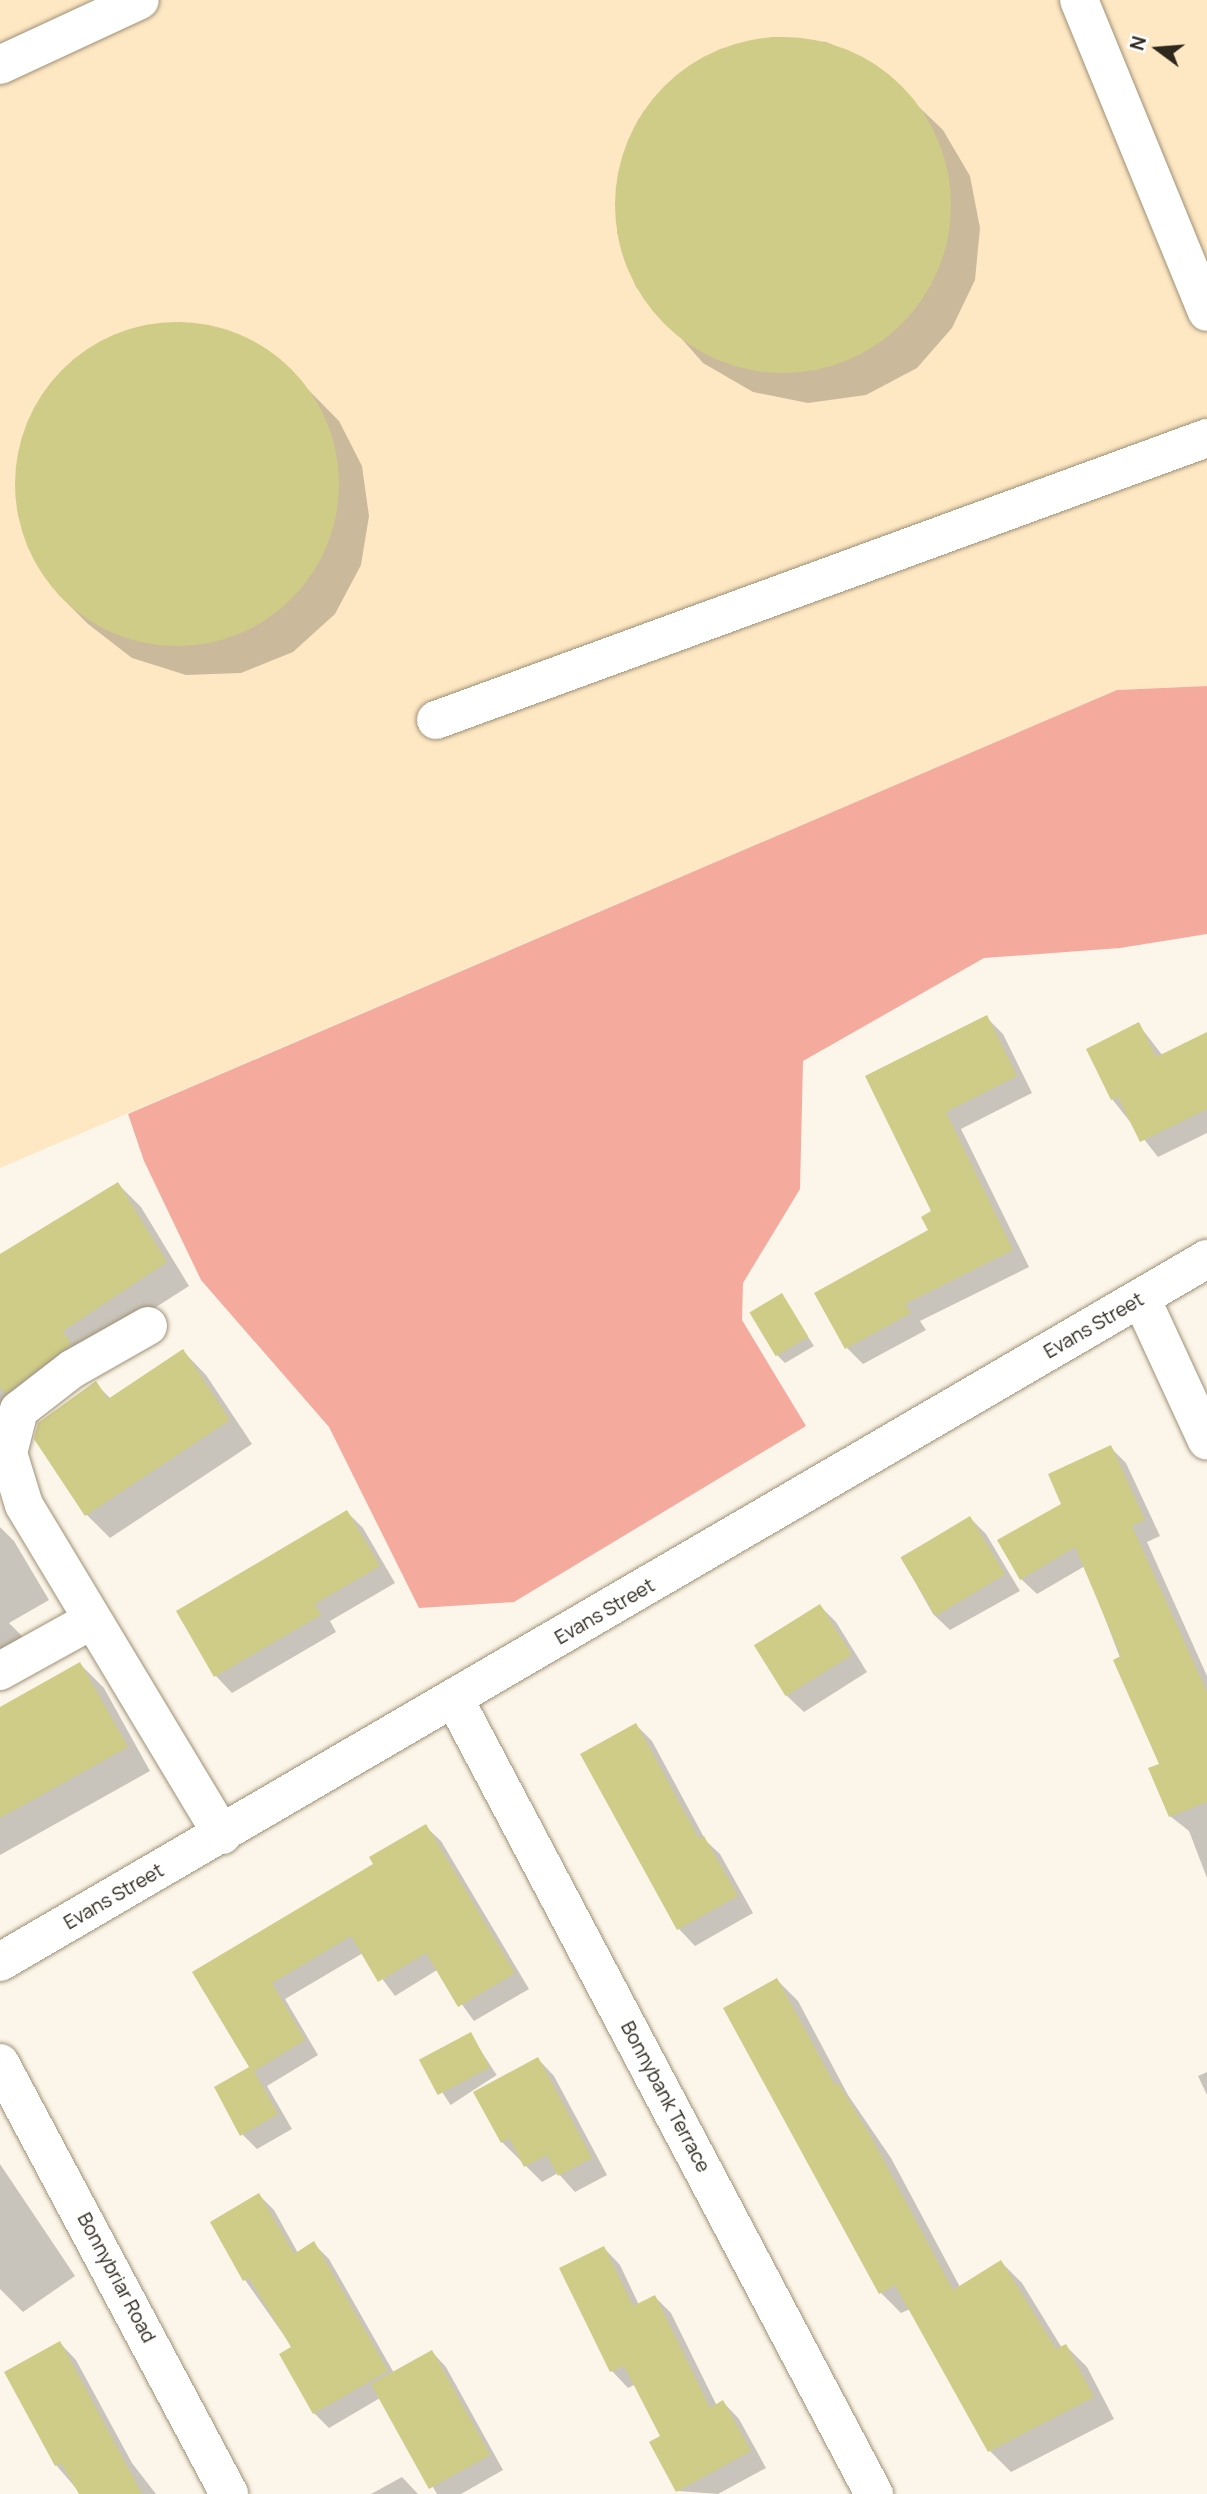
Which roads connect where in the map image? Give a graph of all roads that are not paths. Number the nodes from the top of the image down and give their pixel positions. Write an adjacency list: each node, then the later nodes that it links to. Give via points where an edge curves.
1 (140, 0): 3 (street)
2 (1079, 0): 4 (street)
3 (0, 65)
4 (1207, 312)
5 (1207, 438): 6 (street)
6 (436, 720)
7 (1207, 1259): 8 (street, Evans Street)
8 (1141, 1298): 10 (street); 13 (street, Evans Street)
9 (148, 1326): 11 (street, via 72,1369 19,1410 8,1453 24,1505)
10 (1207, 1441)
11 (92, 1620): 12 (street); 14 (street)
12 (0, 1671)
13 (455, 1700): 14 (street, Evans Street); 18 (street, Bonnybank Terrace)
14 (222, 1835): 15 (street, Evans Street)
15 (0, 1962)
16 (0, 2063): 17 (street, Bonnybriar Road)
17 (229, 2494)
18 (874, 2494)

